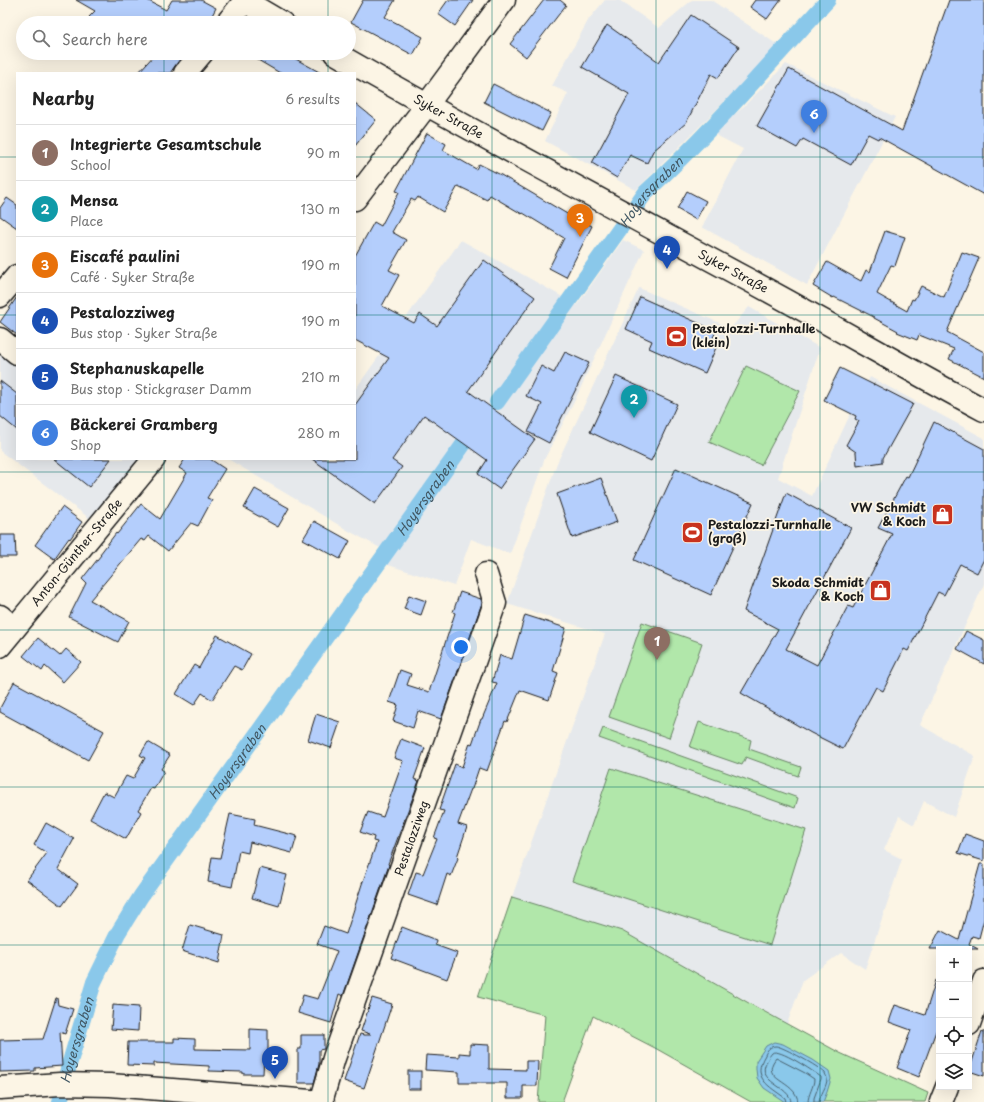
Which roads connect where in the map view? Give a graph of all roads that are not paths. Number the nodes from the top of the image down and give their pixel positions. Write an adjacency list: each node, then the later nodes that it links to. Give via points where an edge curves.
1 (504, 0): 8 (main road)
2 (244, 1): 3 (main road); 4 (main road)
3 (232, 16)
4 (270, 16)
5 (196, 60): 7 (main road)
6 (347, 60): 8 (main road, Syker Straße)
7 (187, 72)
8 (426, 106): 9 (main road); 14 (main road, Syker Straße)
9 (356, 198)
10 (16, 277): 11 (main road)
11 (0, 296)
12 (0, 340): 13 (main road)
13 (16, 352)
14 (984, 410)
15 (153, 460): 17 (main road, Anton-Günther-Straße)
16 (486, 574): 23 (main road, Pestalozziweg, via 495,603 334,1058)
17 (7, 622): 18 (main road, Anton-Günther-Straße)
18 (0, 646)
19 (984, 981): 20 (main road)
20 (971, 1018)
21 (0, 1088): 23 (main road, via 67,1084 110,1085)
22 (946, 1090): 24 (main road)
23 (321, 1102)
24 (941, 1102)

